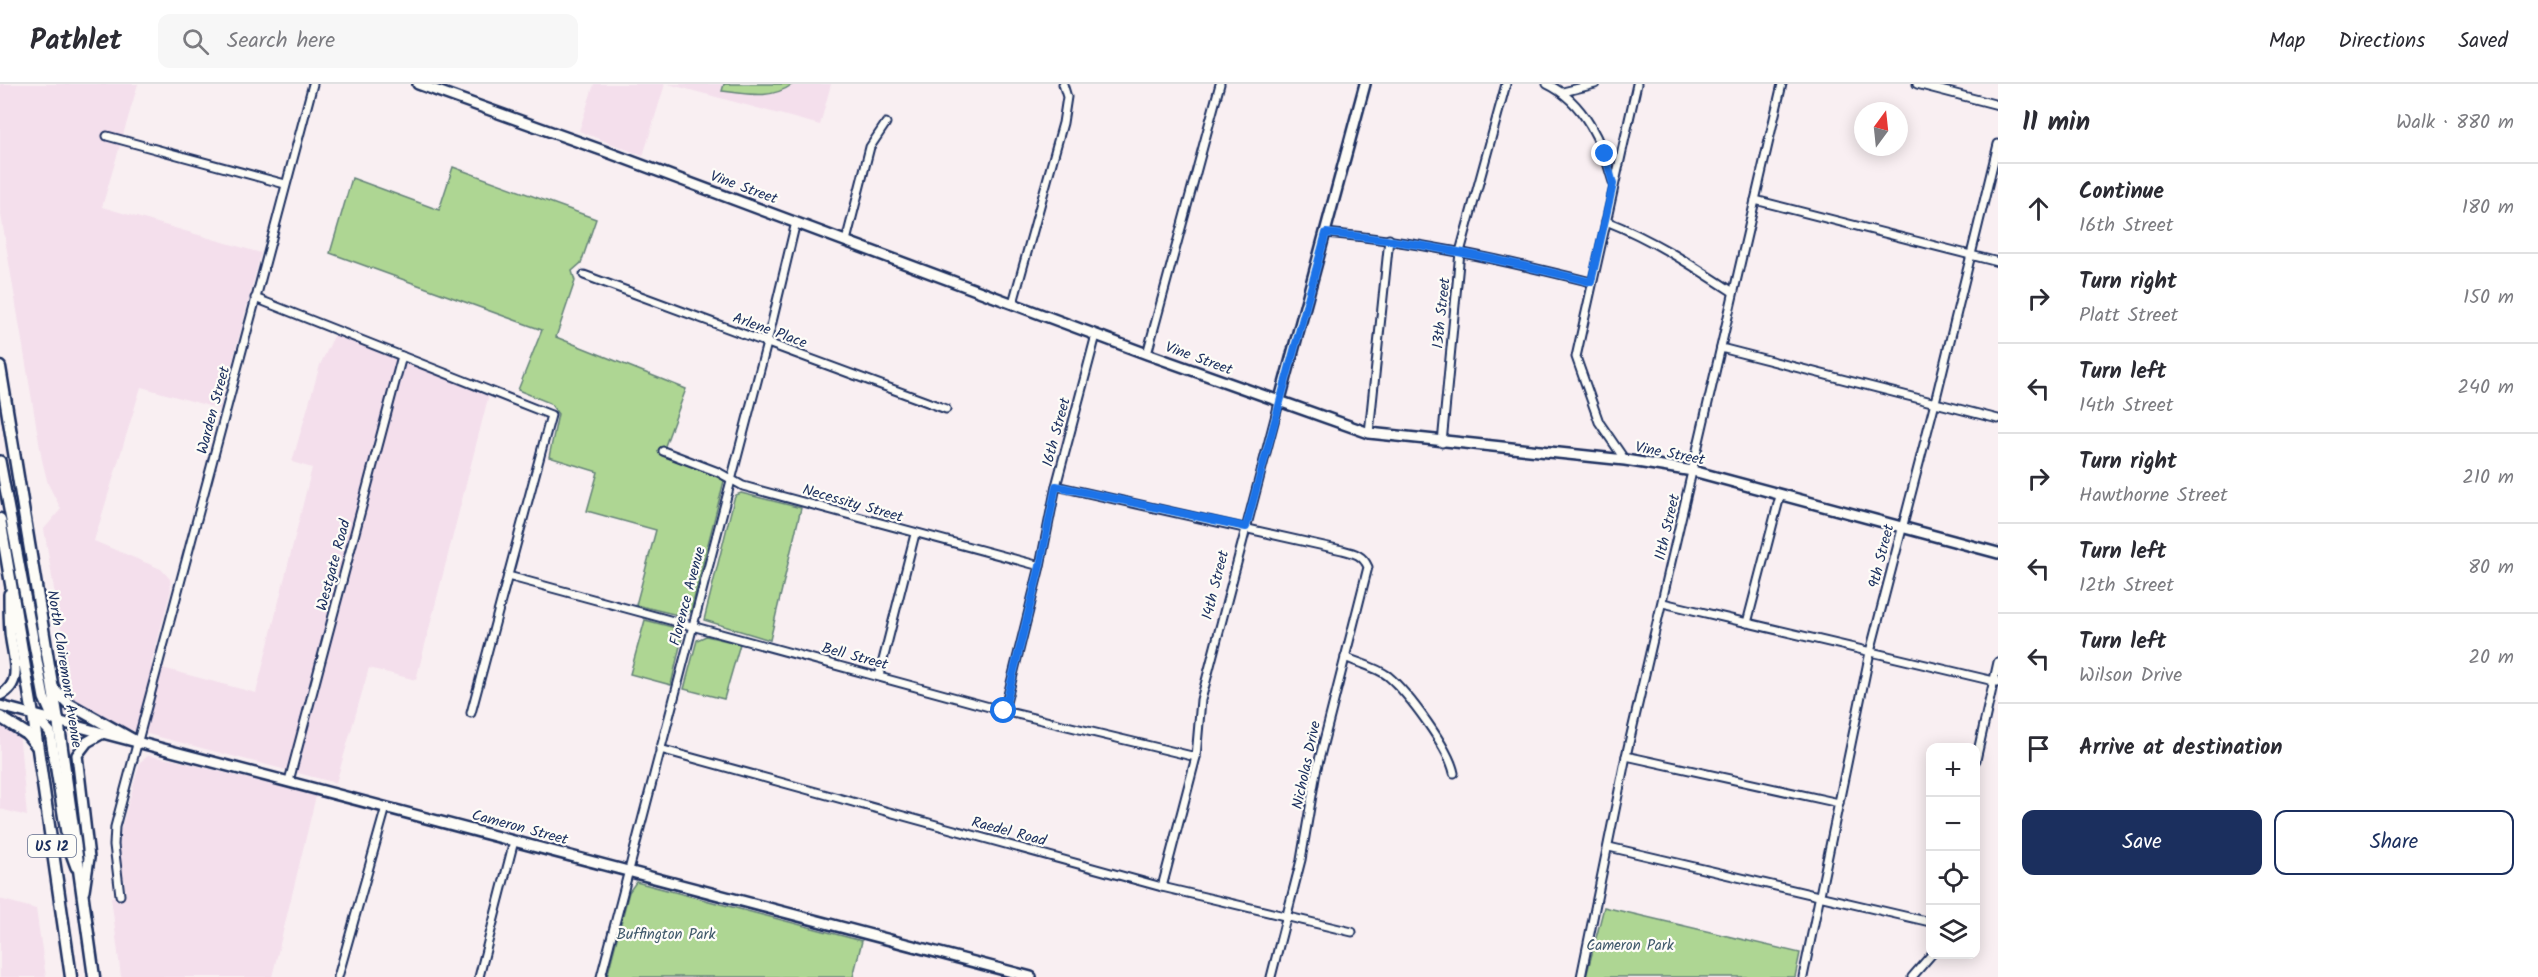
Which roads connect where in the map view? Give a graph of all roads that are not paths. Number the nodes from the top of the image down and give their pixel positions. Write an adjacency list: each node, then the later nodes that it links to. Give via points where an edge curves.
1 (313, 84): 17 (street, Warden Street)
2 (418, 84): 21 (street, Vine Street)
3 (1063, 84): 32 (street, via 1067,97 1063,123)
4 (1220, 84): 36 (street)
5 (1365, 84): 22 (street, 14th Street)
6 (1506, 84): 25 (street, 13th Street)
7 (1547, 84): 12 (street)
8 (1595, 84): 12 (street)
9 (1637, 84): 18 (street)
10 (1782, 84): 19 (street, 11th Street)
11 (1917, 84): 13 (street)
12 (1563, 92): 18 (street, via 1589,121 1605,154)
13 (1998, 105)
14 (886, 123): 24 (street, via 870,147)
15 (107, 136): 17 (street)
16 (1998, 144): 26 (street, 9th Street)
17 (285, 184): 31 (street, Warden Street)
18 (1613, 184): 20 (street)
19 (1755, 200): 26 (street); 30 (street, 11th Street)
20 (1606, 221): 29 (street); 30 (street, via 1655,243)
21 (796, 222): 24 (street, Vine Street); 34 (street, Florence Avenue)
22 (1326, 233): 23 (street); 40 (street, 14th Street)
23 (1389, 239): 25 (street); 43 (street)
24 (846, 241): 32 (street, Vine Street)
25 (1460, 252): 29 (street); 44 (street, 13th Street)
26 (1970, 255): 27 (street); 39 (street, 9th Street)
27 (1998, 262)
28 (584, 275): 34 (street, Arlene Place)
29 (1591, 282): 46 (street, via 1576,357 1599,422)
30 (1733, 292): 35 (street, 11th Street)
31 (255, 298): 37 (street); 77 (street, Warden Street)
32 (1013, 303): 33 (street, Vine Street)
33 (1096, 335): 36 (street, Vine Street); 50 (street, 16th Street)
34 (767, 343): 41 (street, Arlene Place); 49 (street, Florence Avenue)
35 (1721, 348): 39 (street); 48 (street, 11th Street)
36 (1147, 354): 40 (street, Vine Street)
37 (402, 356): 59 (street, via 551,415); 84 (street, Westgate Road)
38 (0, 367): 68 (main road, North Clairemont Avenue / US 12)
39 (1935, 402): 42 (street); 54 (street, 9th Street)
40 (1279, 403): 43 (street, Vine Street); 53 (street, 14th Street)
41 (946, 409)
42 (1998, 419)
43 (1369, 433): 44 (street, Vine Street)
44 (1442, 442): 46 (street, Vine Street)
45 (663, 451): 49 (street, Necessity Street)
46 (1625, 460): 48 (street, Vine Street)
47 (0, 461): 75 (street, via 44,698)
48 (1693, 471): 51 (street, Vine Street); 60 (street, 11th Street)
49 (731, 479): 55 (street, Necessity Street, via 743,486); 62 (street, Florence Avenue)
50 (1056, 486): 53 (street); 57 (street, 16th Street)
51 (1780, 496): 54 (street, Vine Street); 61 (street)
52 (0, 519): 58 (main road, US 12)
53 (1246, 527): 64 (street, Nicholas Drive, via 1358,554 1365,560 1368,567); 82 (street, 14th Street, via 1201,700)
54 (1902, 527): 56 (street, Vine Street); 63 (street, 9th Street)
55 (915, 534): 57 (street, Necessity Street); 66 (street)
56 (1998, 553)
57 (1040, 566): 71 (street, 16th Street)
58 (10, 576): 69 (street, via 15,677 10,688); 73 (main road, US 12)
59 (508, 576): 62 (street, Bell Street); 72 (street)
60 (1664, 603): 61 (street); 81 (street, 11th Street)
61 (1747, 623): 63 (street)
62 (693, 627): 66 (street, Bell Street); 80 (street, Florence Avenue)
63 (1870, 652): 67 (street); 85 (street, 9th Street)
64 (1345, 657): 83 (street, via 1387,676 1443,747); 95 (street, Nicholas Drive, via 1316,772 1307,833)
65 (1998, 662): 67 (street)
66 (879, 676): 71 (street, Bell Street)
67 (1996, 681): 78 (street)
68 (53, 688): 75 (main road, North Clairemont Avenue / US 12); 77 (main road, via 69,704)
69 (0, 695)
70 (0, 706): 73 (street, Cameron Street)
71 (1004, 711): 82 (street, Bell Street)
72 (471, 713)
73 (33, 715): 75 (street, Cameron Street); 79 (main road, US 12); 90 (street, via 50,732 68,844)
74 (0, 717): 79 (main road, via 27,734)
75 (58, 720): 76 (street, Cameron Street); 90 (main road, North Clairemont Avenue / US 12)
76 (103, 733): 77 (street, Cameron Street); 94 (street, via 87,742 77,755 89,858)
77 (137, 742): 84 (street, Cameron Street); 92 (street, Warden Street, via 115,827)
78 (1980, 744)
79 (38, 748): 99 (main road, US 12)
80 (660, 749): 89 (street, Florence Avenue); 91 (street, Raedel Road)
81 (1626, 756): 85 (street); 88 (street, 11th Street)
82 (1196, 757): 91 (street, 14th Street)
83 (1454, 772)
84 (289, 781): 86 (street, Cameron Street)
85 (1839, 802): 93 (street, 9th Street)
86 (386, 807): 87 (street, Cameron Street); 101 (street)
87 (514, 841): 89 (street, Cameron Street); 102 (street)
88 (1610, 847): 93 (street); 106 (street, 11th Street)
89 (629, 871): 103 (street, Florence Avenue); 104 (street, Cameron Street)
90 (81, 883): 94 (main road, North Clairemont Avenue / US 12)
91 (1162, 887): 95 (street, Raedel Road)
92 (120, 895)
93 (1820, 896): 96 (street); 107 (street, 9th Street)
94 (83, 899): 100 (main road, North Clairemont Avenue / US 12)
95 (1287, 916): 97 (street, Raedel Road); 105 (street, Nicholas Drive)
96 (1926, 921)
97 (1352, 932)
98 (1928, 959): 108 (street)
99 (70, 977)
100 (94, 977)
101 (338, 977)
102 (479, 977)
103 (602, 977)
104 (1031, 977)
105 (1270, 977)
106 (1581, 977)
107 (1803, 977)
108 (1912, 977)

